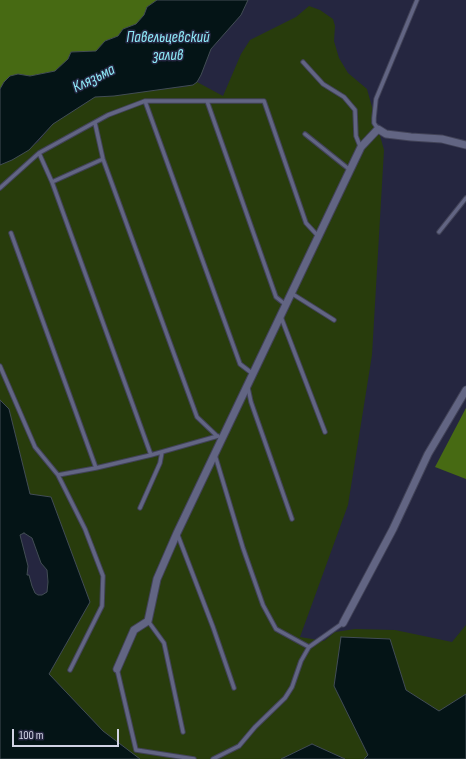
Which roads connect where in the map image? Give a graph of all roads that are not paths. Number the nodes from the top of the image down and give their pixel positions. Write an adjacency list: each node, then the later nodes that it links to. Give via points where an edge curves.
1 (417, 0): 6 (lane, via 376,99 374,123)
2 (304, 62): 9 (lane, via 324,84 344,97 355,110 356,136)
3 (145, 101): 4 (lane); 5 (lane, via 108,115); 24 (lane, via 240,364)
4 (207, 101): 18 (lane, via 264,101 306,223); 20 (lane, via 276,297)
5 (95, 123): 10 (lane); 11 (lane)
6 (378, 129): 8 (street, via 386,134 442,139); 9 (street)
7 (305, 134): 12 (lane)
8 (466, 145)
9 (361, 148): 12 (street)
10 (39, 153): 13 (lane); 14 (lane)
11 (104, 159): 13 (lane); 28 (lane, via 197,417)
12 (350, 170): 18 (street)
13 (52, 182): 30 (lane)
14 (0, 188)
15 (466, 198): 16 (lane)
16 (439, 232)
17 (11, 233): 32 (lane)
18 (318, 237): 19 (street)
19 (291, 293): 20 (street); 22 (lane)
20 (286, 305): 21 (street)
21 (280, 316): 24 (street); 27 (lane)
22 (334, 320)
23 (0, 366): 33 (lane, via 35,446)
24 (253, 374): 25 (street)
25 (248, 385): 28 (street); 35 (lane, via 250,402)
26 (466, 390): 38 (street, via 428,454 393,529)
27 (325, 432)
28 (220, 437): 29 (lane); 31 (street)
29 (162, 452): 30 (lane); 34 (lane, via 160,463)
30 (151, 455): 32 (lane)
31 (215, 455): 36 (street); 39 (lane, via 263,605 276,629)
32 (96, 468): 33 (lane)
33 (58, 475): 41 (lane, via 85,529 103,576 102,606)
34 (140, 508)
35 (292, 519)
36 (177, 534): 37 (street, via 158,579); 42 (lane)
37 (148, 621): 40 (street, via 134,630); 43 (lane, via 164,643)
38 (343, 623): 39 (lane)
39 (309, 647): 45 (lane, via 286,698 239,746)
40 (117, 669): 44 (lane, via 136,750)
41 (70, 670)
42 (234, 688)
43 (183, 732)
44 (194, 759)
45 (213, 759)

